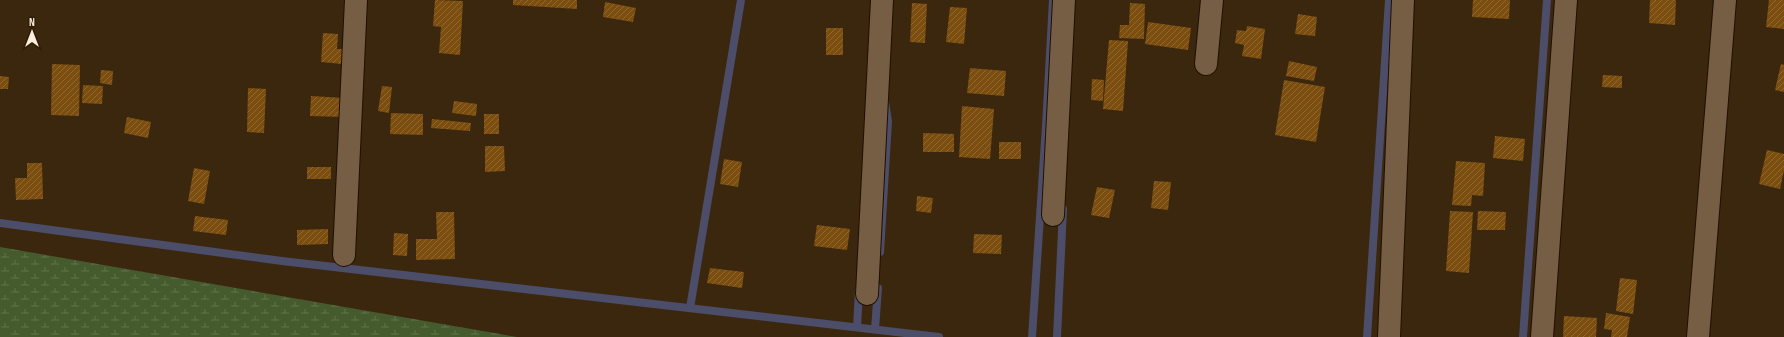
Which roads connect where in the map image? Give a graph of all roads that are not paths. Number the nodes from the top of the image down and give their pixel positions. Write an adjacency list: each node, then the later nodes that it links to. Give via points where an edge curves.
1 (356, 0): 10 (street)
2 (882, 0): 11 (street)
3 (1064, 0): 9 (street)
4 (1212, 0): 8 (street)
5 (1403, 0): 12 (street)
6 (1566, 0): 13 (street)
7 (1725, 0): 14 (street)
8 (1206, 64)
9 (1054, 215)
10 (344, 255)
11 (867, 294)
12 (1389, 337)
13 (1542, 337)
14 (1698, 337)

